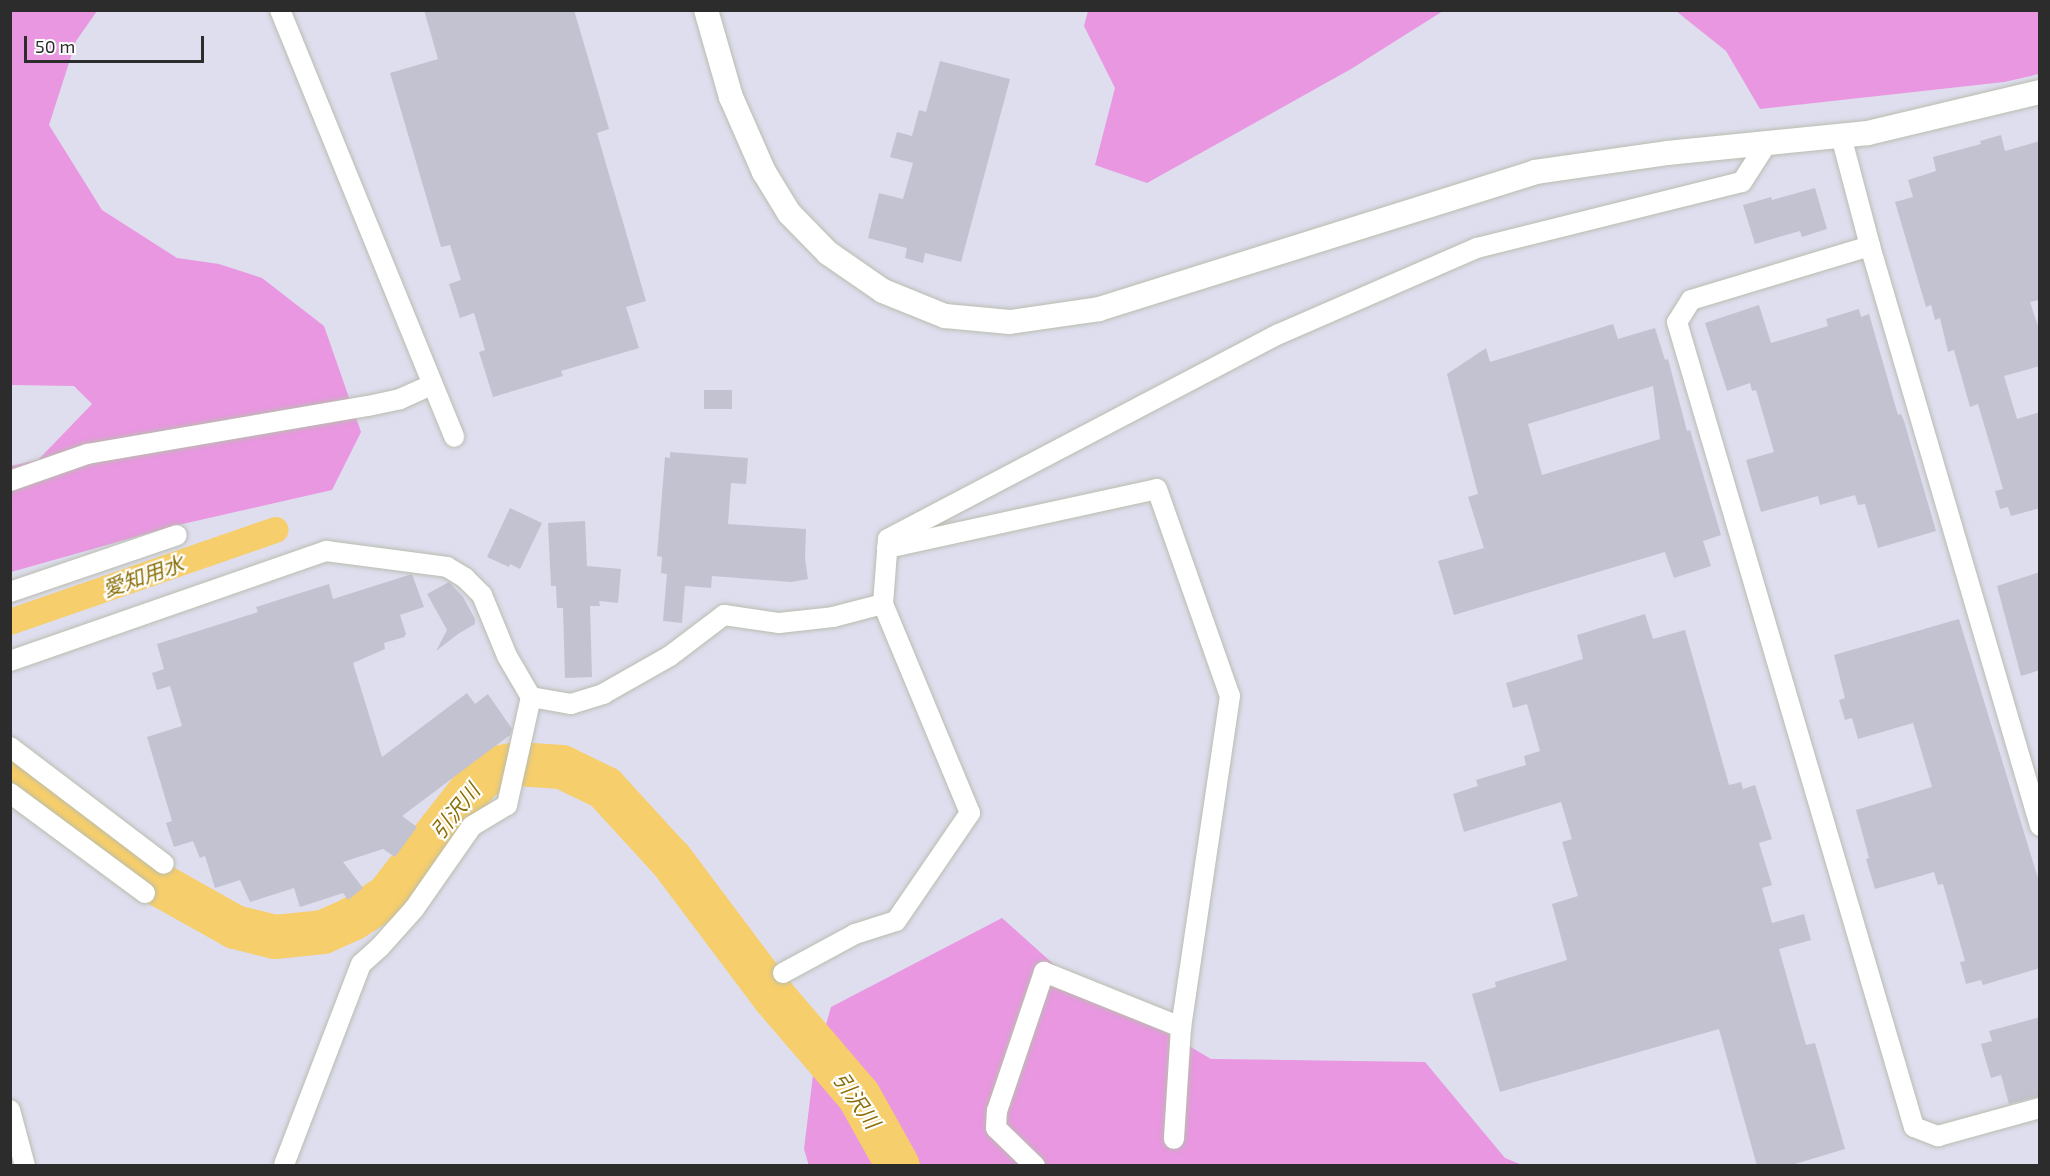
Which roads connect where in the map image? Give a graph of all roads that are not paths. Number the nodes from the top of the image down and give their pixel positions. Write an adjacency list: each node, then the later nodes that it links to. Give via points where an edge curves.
1 (280, 10): 7 (street)
2 (706, 10): 5 (street, via 731,97 764,172 789,213 828,253 883,291 945,316 1010,322 1099,309 1535,172)
3 (2040, 92): 4 (street)
4 (1841, 136): 5 (street); 6 (street)
5 (1767, 143): 11 (street, via 1743,182 1477,248 1279,334 888,539)
6 (1870, 246): 18 (street); 23 (street, via 1690,300 1677,322 1914,1127 1938,1136)
7 (431, 385): 8 (street); 9 (street, via 400,399 368,406 87,454)
8 (453, 437)
9 (10, 481)
10 (177, 536): 12 (street)
11 (887, 548): 13 (street); 22 (street, via 1157,489 1230,696)
12 (10, 592)
13 (883, 604): 15 (street, via 833,617 779,623 724,615 670,656 603,694 571,704); 21 (street, via 970,813 896,921 855,934)
14 (10, 661): 15 (street, via 326,551 447,567 465,578 482,595 507,656)
15 (531, 697): 26 (street, via 507,805 472,826 414,909 361,964)
16 (10, 747): 19 (street)
17 (10, 793): 20 (street)
18 (2040, 826)
19 (164, 864)
20 (145, 894)
21 (783, 973)
22 (1181, 1027): 25 (street); 29 (street, via 1044,972 997,1111 996,1128)
23 (2040, 1108)
24 (10, 1110): 27 (street)
25 (1174, 1139)
26 (284, 1165): 28 (street)
27 (25, 1166)
28 (268, 1166)
29 (1035, 1166)

